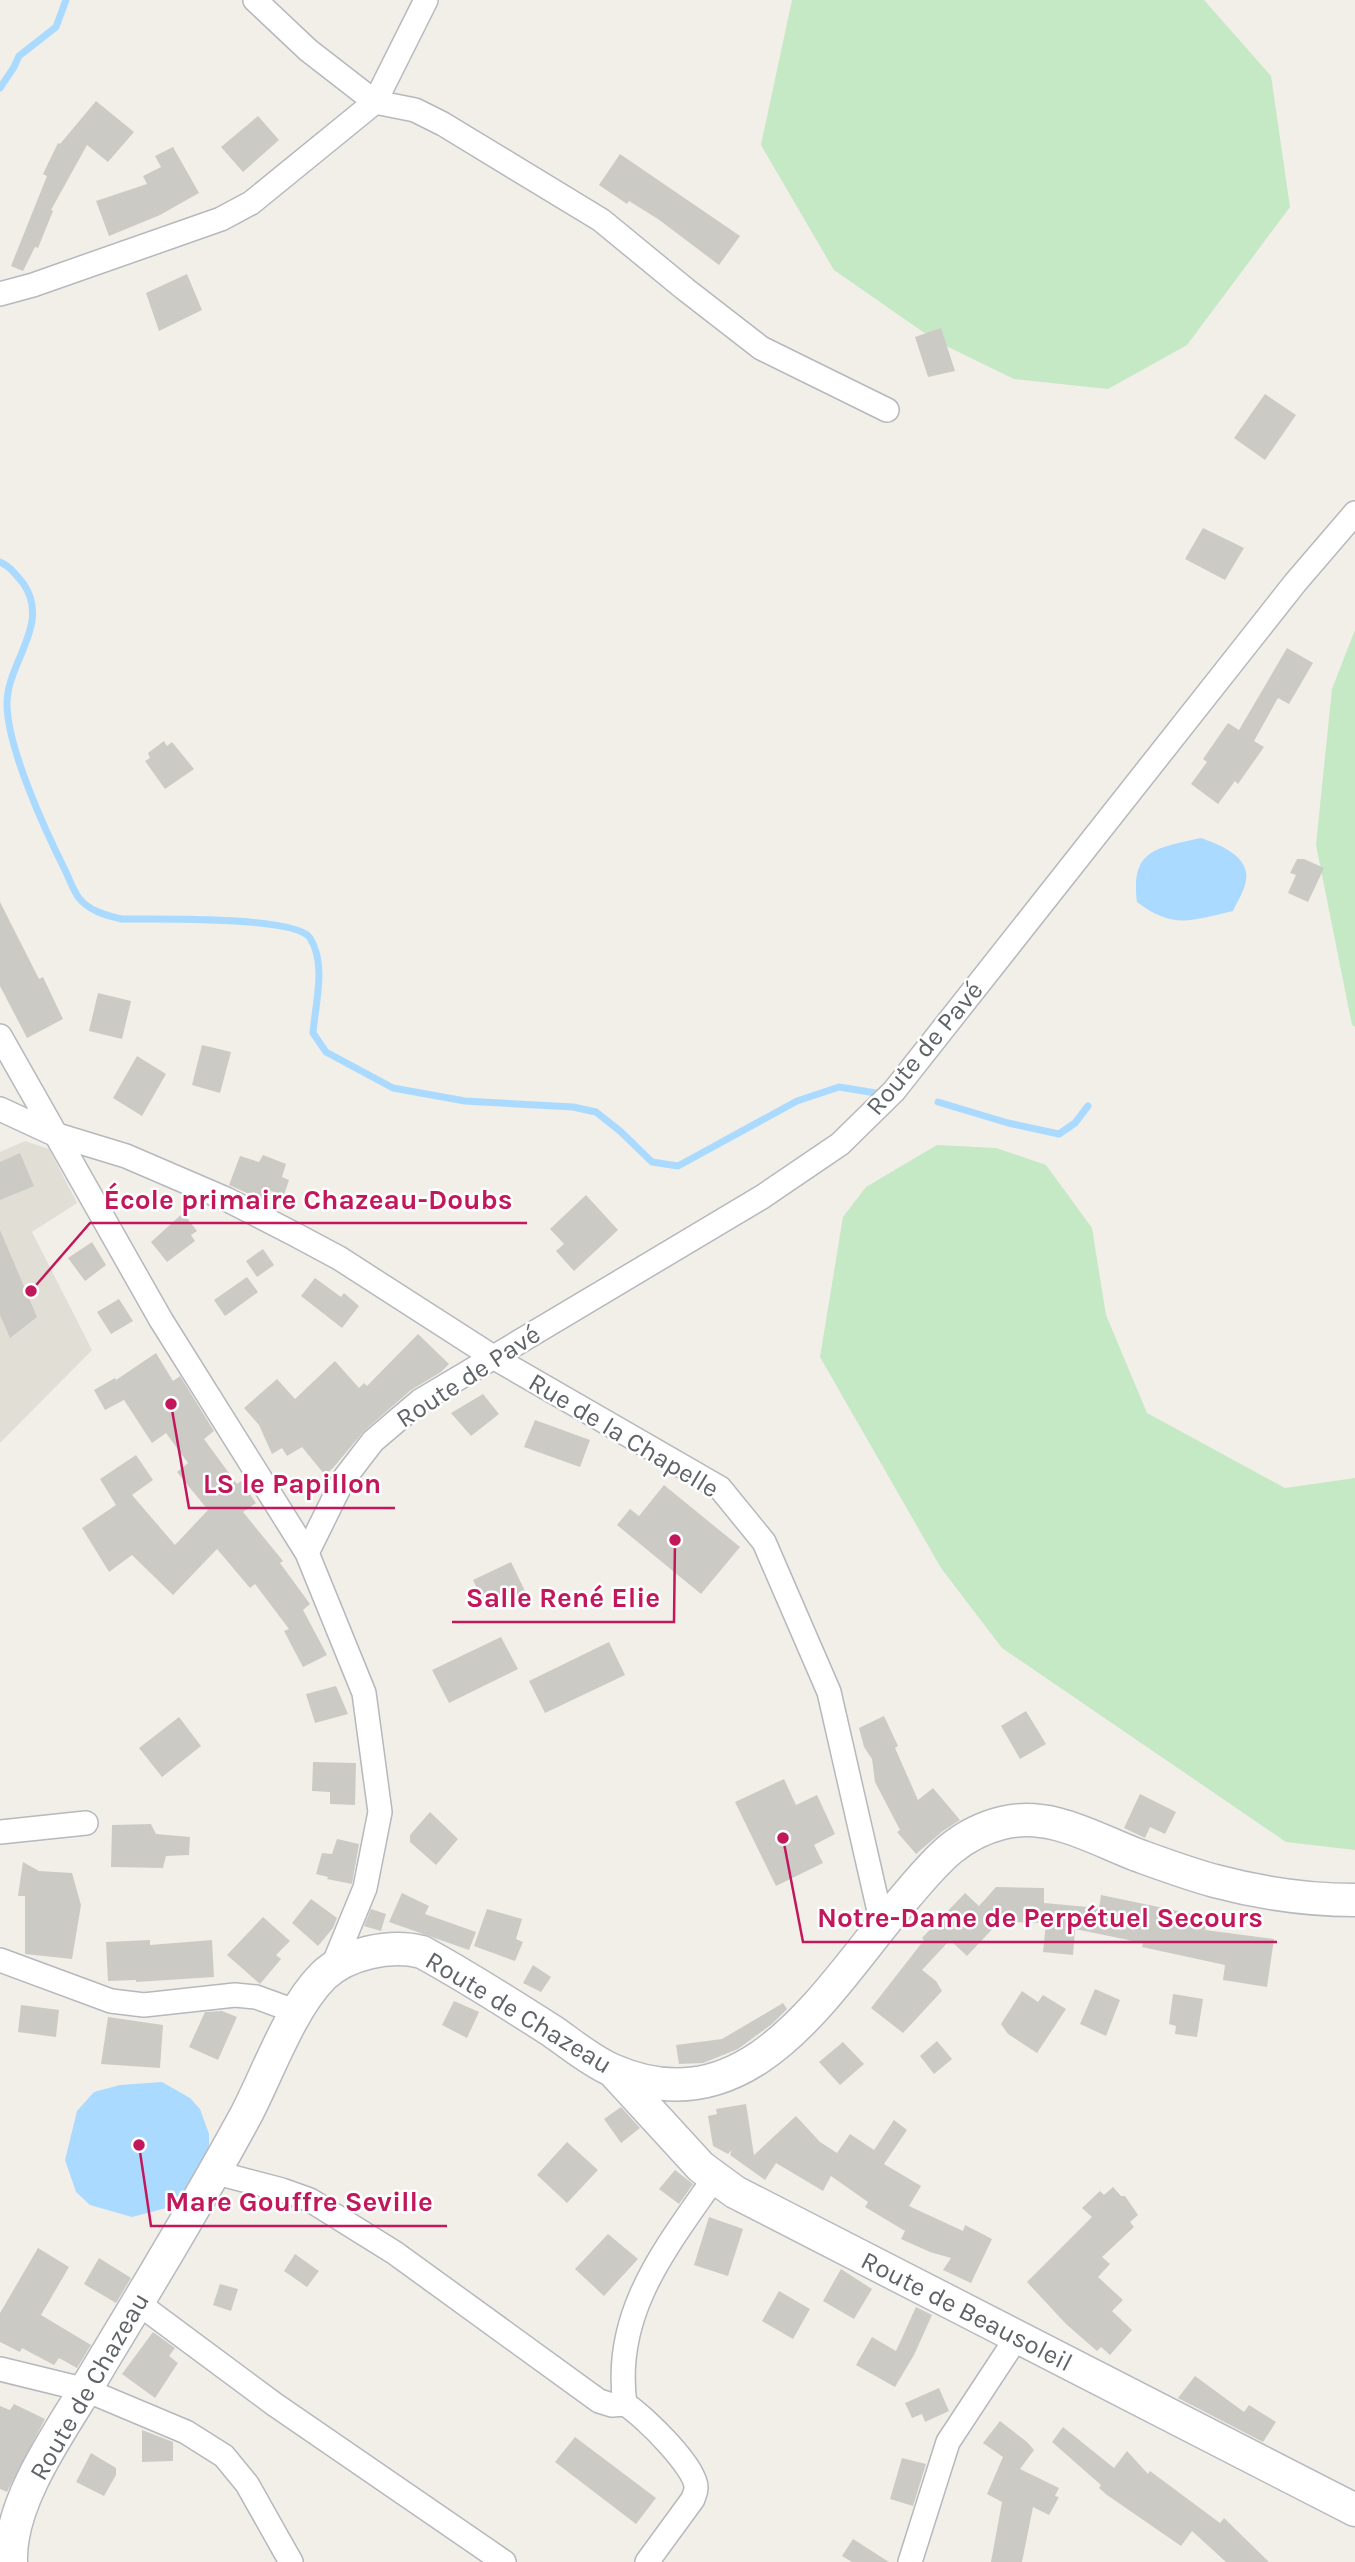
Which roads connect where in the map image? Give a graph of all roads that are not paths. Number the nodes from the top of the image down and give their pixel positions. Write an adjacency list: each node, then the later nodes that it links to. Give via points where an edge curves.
1 (255, 0): 3 (street)
2 (426, 0): 3 (street)
3 (374, 102): 4 (street, via 234,214); 5 (street, via 415,110 475,144 600,220 761,348)
4 (0, 294)
5 (887, 410)
6 (1355, 513): 10 (street, Route de Pavé, via 894,1091 839,1144 762,1197)
7 (0, 1036): 9 (street)
8 (0, 1109): 9 (street, Rue de la Chapelle)
9 (54, 1134): 10 (street, Rue de la Chapelle, via 126,1156 226,1199 339,1258); 11 (street, via 161,1320)
10 (493, 1357): 11 (street, Route de Pavé, via 420,1401 373,1441 343,1480); 15 (street, Rue de la Chapelle, via 720,1488 764,1542 829,1692)
11 (307, 1553): 17 (street, via 364,1693 380,1812 365,1888)
12 (86, 1823): 13 (street)
13 (0, 1832)
14 (1355, 1900): 15 (main road, Route de Chazeau, via 1305,1899 1216,1881 1063,1825 1023,1819 981,1830 944,1853)
15 (882, 1924): 19 (main road, Route de Chazeau, via 838,1983 788,2037 751,2063 712,2081 691,2083 643,2080)
16 (0, 1960): 18 (street, via 111,2001 144,2005 235,1995 256,1997)
17 (332, 1968): 18 (main road, Route de Chazeau); 19 (main road, Route de Chazeau, via 376,1951 422,1952)
18 (297, 2012): 20 (main road, Route de Chazeau)
19 (611, 2069): 21 (main road, Route de Beausoleil)
20 (213, 2172): 22 (main road, Route de Chazeau); 26 (street, via 310,2200 395,2253 598,2401)
21 (715, 2177): 23 (main road, Route de Beausoleil, via 735,2192); 26 (street, via 635,2307 625,2349)
22 (138, 2303): 25 (main road, Route de Chazeau); 30 (street, via 274,2404)
23 (1017, 2337): 27 (main road, Route de Beausoleil); 32 (street, via 948,2442)
24 (0, 2369): 25 (street)
25 (86, 2390): 28 (main road, Route de Chazeau, via 33,2479 16,2521); 29 (street, via 186,2432 224,2456 247,2484)
26 (625, 2404): 31 (street, via 658,2430 693,2476 696,2488 693,2499)
27 (1355, 2510)
28 (11, 2562)
29 (291, 2562)
30 (504, 2562)
31 (647, 2562)
32 (910, 2562)

